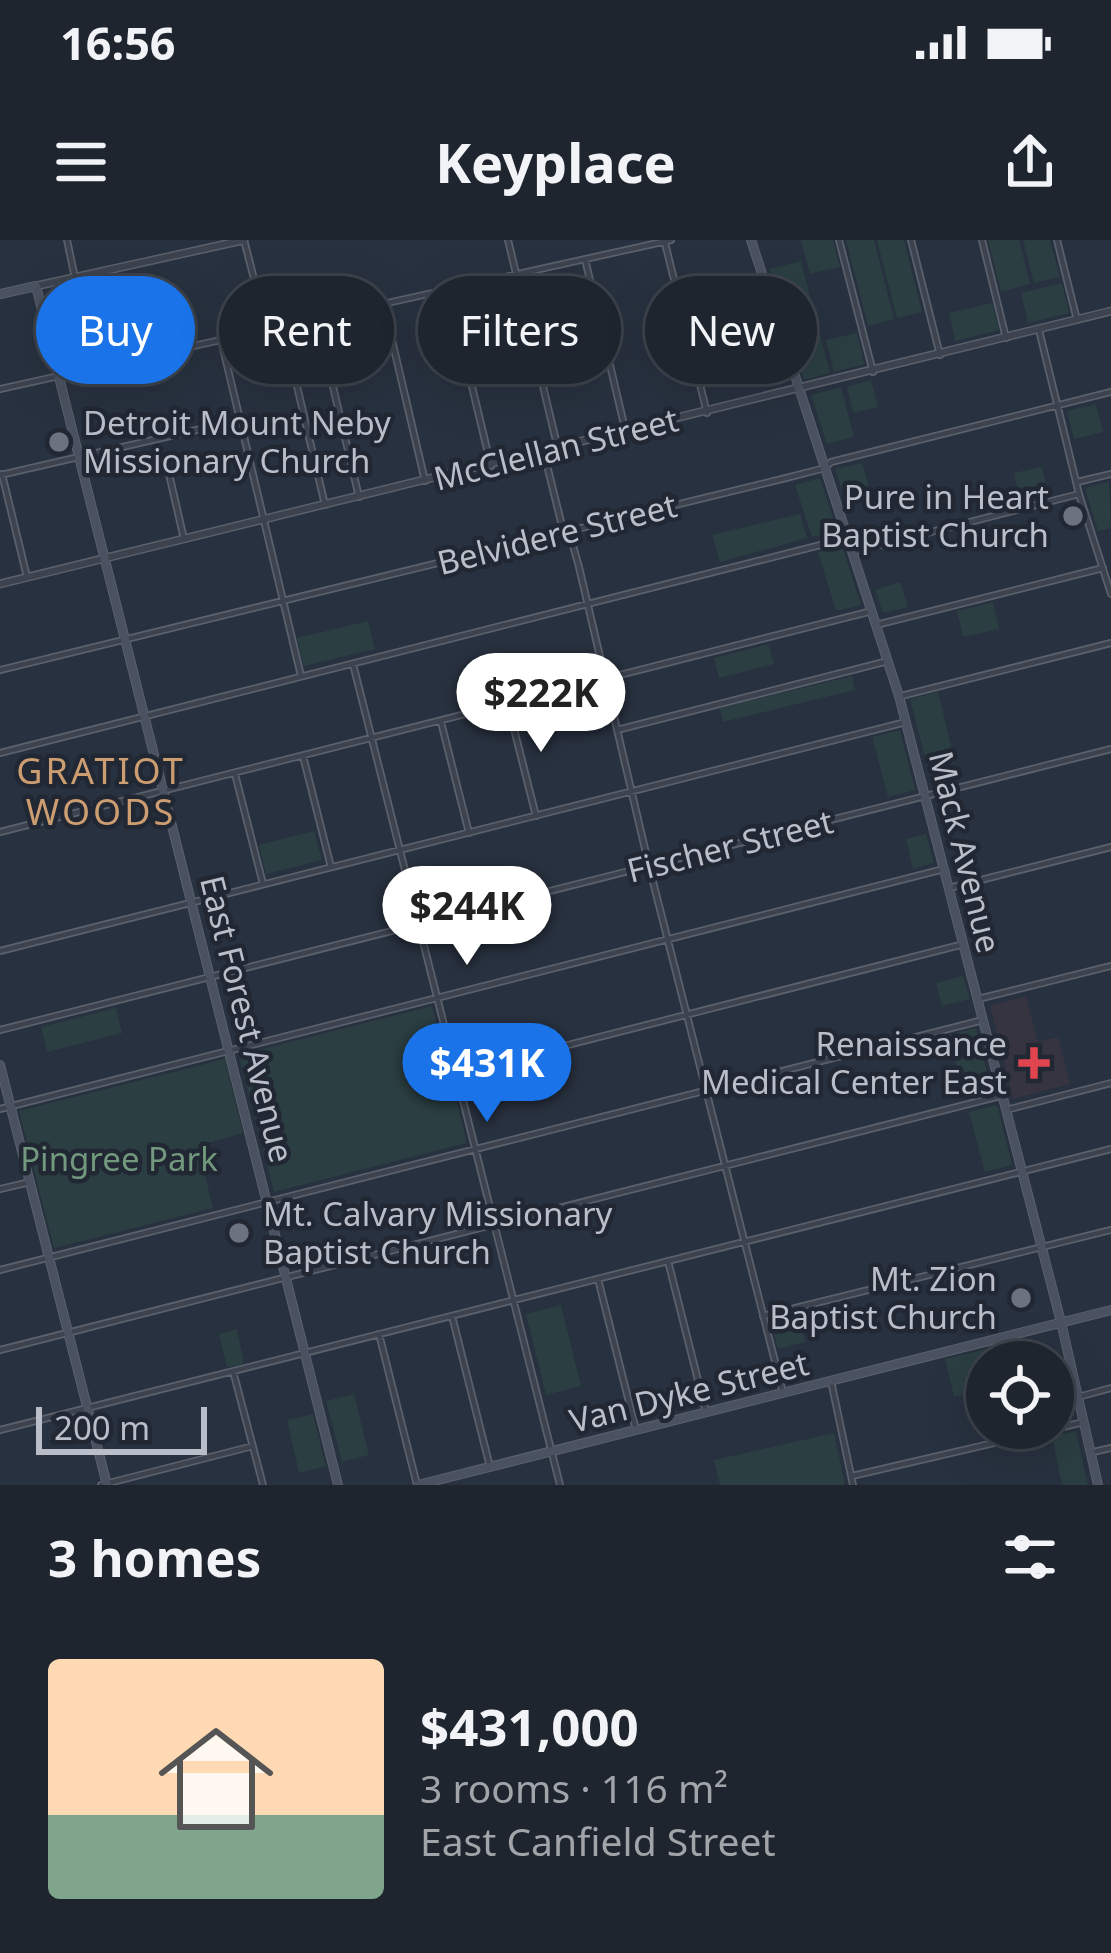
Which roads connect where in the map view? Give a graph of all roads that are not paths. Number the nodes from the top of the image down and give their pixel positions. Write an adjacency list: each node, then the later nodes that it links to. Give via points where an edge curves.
1 (67, 240): 12 (street)
2 (244, 240): 13 (street); 14 (street)
3 (508, 240): 11 (street)
4 (751, 240): 32 (main road, Mack Avenue)
5 (839, 240): 24 (street)
6 (911, 240): 23 (street)
7 (982, 240): 21 (street)
8 (1057, 240): 19 (street)
9 (668, 241): 10 (street); 35 (street)
10 (585, 259): 11 (street); 37 (street)
11 (517, 274): 15 (street); 38 (street)
12 (75, 276)
13 (84, 276)
14 (254, 276)
15 (508, 276)
16 (36, 286): 17 (main road)
17 (0, 294)
18 (1111, 311): 19 (street, McClellan Street)
19 (1077, 320): 20 (street, McClellan Street)
20 (1039, 330): 21 (street, McClellan Street); 34 (street)
21 (1006, 338): 23 (street, McClellan Street)
22 (394, 347): 46 (street)
23 (940, 355): 24 (street, McClellan Street)
24 (873, 371): 32 (street, McClellan Street)
25 (36, 381): 31 (street)
26 (61, 384): 40 (main road, East Forest Avenue)
27 (231, 384): 36 (street)
28 (297, 384): 50 (street)
29 (332, 384): 49 (street)
30 (471, 384): 41 (street)
31 (0, 389)
32 (799, 390): 35 (street, McClellan Street); 42 (main road, Mack Avenue)
33 (1111, 392): 34 (street, Belvidere Street)
34 (1059, 405): 42 (street, Belvidere Street); 47 (street)
35 (707, 412): 37 (street, McClellan Street)
36 (240, 420): 40 (street); 51 (street)
37 (626, 433): 38 (street, McClellan Street)
38 (558, 449): 39 (street, McClellan Street)
39 (544, 453): 41 (street, McClellan Street); 52 (street)
40 (80, 457): 43 (street); 56 (main road, East Forest Avenue)
41 (490, 466): 46 (street, McClellan Street)
42 (825, 468): 52 (street, Belvidere Street); 53 (main road, Mack Avenue)
43 (1, 474): 58 (street)
44 (169, 474): 54 (street)
45 (1111, 474): 47 (street)
46 (425, 481): 49 (street, McClellan Street)
47 (1077, 482): 48 (street)
48 (1079, 494): 55 (street); 57 (street)
49 (359, 497): 50 (street, McClellan Street)
50 (326, 505): 51 (street, McClellan Street)
51 (263, 520): 54 (street, McClellan Street); 61 (street)
52 (566, 531): 61 (street, Belvidere Street); 62 (street)
53 (848, 538): 55 (main road, Mack Avenue); 62 (street)
54 (184, 539): 56 (street, McClellan Street)
55 (853, 552): 63 (main road, Mack Avenue)
56 (105, 558): 58 (street, McClellan Street); 65 (main road, East Forest Avenue)
57 (1103, 568): 60 (street); 64 (street)
58 (27, 578): 59 (street, McClellan Street)
59 (0, 584)
60 (1111, 594)
61 (283, 602): 65 (street, Belvidere Street); 71 (street)
62 (588, 604): 69 (street); 72 (street)
63 (872, 611): 64 (main road, Mack Avenue); 72 (street)
64 (876, 625): 68 (main road, Mack Avenue)
65 (126, 639): 70 (street, Belvidere Street); 75 (main road, East Forest Avenue)
66 (1110, 643): 67 (street); 73 (street)
67 (1111, 656)
68 (888, 662): 73 (main road, Mack Avenue); 78 (street)
69 (352, 663): 71 (street); 79 (street)
70 (0, 670)
71 (301, 676): 75 (street)
72 (605, 679): 74 (street); 78 (street)
73 (899, 696): 77 (main road, Mack Avenue)
74 (508, 704): 76 (street); 87 (street)
75 (145, 716): 81 (street); 84 (main road, East Forest Avenue)
76 (440, 721): 79 (street); 89 (street)
77 (906, 722): 85 (street); 86 (main road, Mack Avenue)
78 (617, 730): 85 (street)
79 (372, 738): 82 (street); 91 (street)
80 (1111, 749): 86 (street, Fischer Street)
81 (0, 753)
82 (302, 755): 83 (street); 93 (street)
83 (235, 772): 84 (street); 95 (street)
84 (164, 790): 88 (street); 97 (main road, East Forest Avenue)
85 (632, 791): 87 (street); 92 (street)
86 (925, 795): 92 (street, Fischer Street); 94 (main road, Mack Avenue)
87 (536, 815): 89 (street)
88 (0, 832)
89 (469, 832): 91 (street)
90 (1111, 847): 96 (street)
91 (400, 850): 93 (street); 98 (street)
92 (649, 866): 98 (street, Fischer Street); 99 (street)
93 (331, 867): 95 (street)
94 (944, 869): 96 (main road, Mack Avenue); 99 (street)
95 (263, 884): 97 (street)
96 (949, 888): 100 (main road, Mack Avenue)
97 (192, 902): 101 (street); 103 (main road, East Forest Avenue)
98 (419, 924): 103 (street, Fischer Street); 104 (street)
99 (668, 939): 104 (street); 106 (street)
100 (964, 944): 105 (main road, Mack Avenue); 106 (street)
101 (0, 951)
102 (1111, 966): 105 (street)
103 (212, 976): 108 (street, Fischer Street); 109 (main road, East Forest Avenue)
104 (437, 997): 109 (street); 111 (street)
105 (978, 999): 107 (main road, Mack Avenue)
106 (687, 1015): 111 (street); 113 (street)
107 (983, 1020): 113 (street); 114 (main road, Mack Avenue)
108 (0, 1030)
109 (230, 1051): 115 (street); 123 (main road, East Forest Avenue)
110 (0, 1064): 115 (main road)
111 (457, 1073): 117 (street)
112 (1111, 1083): 116 (street)
113 (706, 1090): 117 (street); 119 (street)
114 (1003, 1095): 116 (main road, Mack Avenue); 119 (street)
115 (5, 1108): 121 (main road)
116 (1006, 1110): 120 (main road, Mack Avenue)
117 (476, 1149): 123 (street); 124 (street)
118 (1111, 1149): 120 (street)
119 (724, 1166): 124 (street); 126 (street)
120 (1022, 1170): 126 (street); 127 (main road, Mack Avenue)
121 (30, 1182): 122 (street); 128 (main road)
122 (0, 1189)
123 (268, 1202): 128 (street); 131 (main road, East Forest Avenue)
124 (495, 1224): 131 (street); 133 (street)
125 (1111, 1230): 127 (street)
126 (744, 1242): 129 (street); 136 (street)
127 (1042, 1247): 136 (street); 137 (main road, Mack Avenue)
128 (49, 1257): 130 (street); 138 (main road)
129 (668, 1261): 132 (street); 148 (street)
130 (0, 1270)
131 (288, 1277): 138 (street); 141 (main road, East Forest Avenue)
132 (598, 1279): 133 (street); 151 (street)
133 (514, 1300): 135 (street); 154 (street)
134 (1111, 1310): 137 (main road, Van Dyke Street)
135 (452, 1316): 139 (street); 156 (street)
136 (764, 1316): 145 (street)
137 (1061, 1322): 143 (main road, Van Dyke Street); 146 (main road, Mack Avenue)
138 (68, 1333): 140 (street); 147 (main road)
139 (379, 1334): 141 (street); 161 (street)
140 (0, 1350)
141 (306, 1353): 142 (street); 160 (main road, East Forest Avenue)
142 (233, 1371): 147 (street); 152 (street)
143 (831, 1381): 145 (main road, Van Dyke Street); 157 (street)
144 (1111, 1388): 146 (street)
145 (783, 1393): 148 (main road, Van Dyke Street)
146 (1078, 1396): 149 (main road, Mack Avenue)
147 (87, 1408): 150 (street); 158 (main road)
148 (706, 1412): 151 (main road, Van Dyke Street)
149 (1084, 1422): 155 (main road, Mack Avenue); 157 (street)
150 (0, 1430)
151 (636, 1430): 154 (main road, Van Dyke Street)
152 (253, 1447): 158 (street); 159 (street)
153 (1111, 1448): 155 (street)
154 (552, 1451): 156 (main road, Van Dyke Street); 162 (street)
155 (1090, 1453): 164 (main road, Mack Avenue)
156 (490, 1467): 161 (main road, Van Dyke Street)
157 (852, 1476): 163 (street)
158 (104, 1484)
159 (262, 1485)
160 (338, 1485)
161 (418, 1485)
162 (560, 1485)
163 (854, 1485)
164 (1098, 1485)

